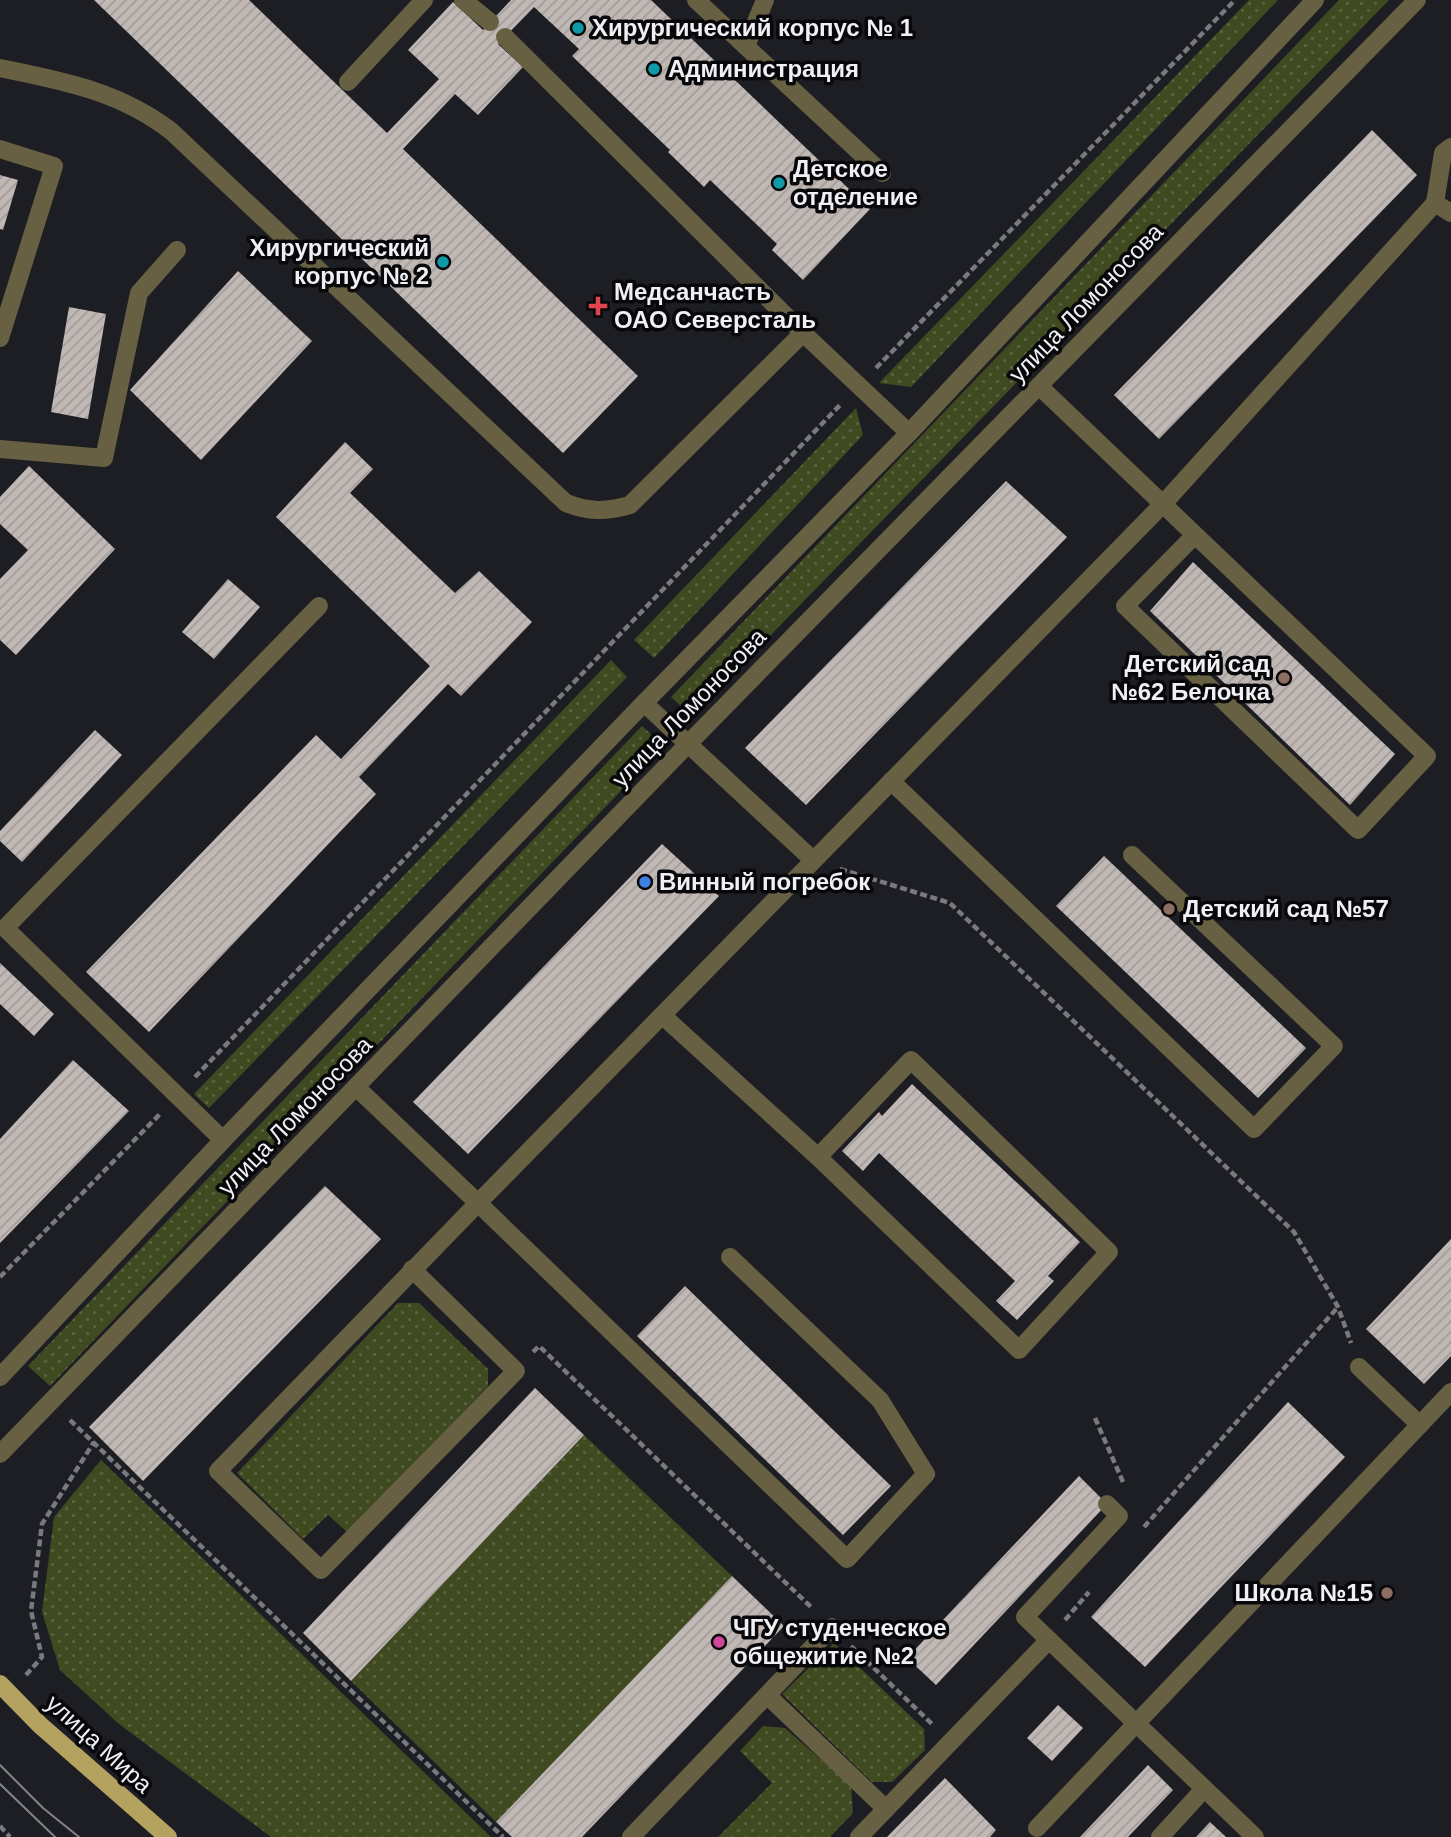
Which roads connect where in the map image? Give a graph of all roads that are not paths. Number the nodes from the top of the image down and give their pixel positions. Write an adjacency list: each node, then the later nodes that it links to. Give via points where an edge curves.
1 (424, 0): 11 (street)
2 (463, 0): 7 (street)
3 (696, 0): 9 (street)
4 (765, 0): 9 (street)
5 (1315, 0): 21 (street, улица Ломоносова)
6 (1417, 0): 20 (street, улица Ломоносова)
7 (490, 22)
8 (505, 37): 18 (street)
9 (746, 46): 14 (street)
10 (0, 68): 18 (street, via 83,85 144,111 171,131 566,503 583,510 607,511 630,505)
11 (348, 82)
12 (1451, 147): 15 (street, via 1443,153)
13 (0, 149): 19 (street, via 54,166)
14 (882, 173)
15 (1435, 203): 16 (street); 23 (street)
16 (1451, 213)
17 (177, 250): 22 (street, via 139,293 104,458)
18 (803, 333): 21 (street)
19 (0, 338)
20 (1039, 386): 23 (street); 27 (street, улица Ломоносова)
21 (909, 433): 26 (street, улица Ломоносова)
22 (0, 449)
23 (1163, 504): 24 (street); 28 (street)
24 (1195, 535): 24 (street, via 1427,756 1359,830 1125,606)
25 (319, 606): 33 (street, via 5,928)
26 (644, 703): 27 (street); 33 (street, улица Ломоносова)
27 (688, 744): 30 (street); 32 (street, улица Ломоносова)
28 (891, 780): 29 (street, via 1254,1129 1334,1046); 30 (street)
29 (1132, 855)
30 (813, 860): 31 (street)
31 (663, 1016): 34 (street); 35 (street)
32 (357, 1088): 35 (street); 42 (street, улица Ломоносова)
33 (223, 1140): 39 (street, улица Ломоносова)
34 (817, 1157): 34 (street, via 911,1060 1109,1252 1019,1350)
35 (478, 1203): 36 (street, via 847,1559 926,1474 880,1400); 37 (street)
36 (730, 1256)
37 (412, 1269): 37 (street, via 516,1371 321,1570 218,1471)
38 (1360, 1367): 41 (street)
39 (0, 1377)
40 (1451, 1392): 41 (street)
41 (1420, 1425): 48 (street)
42 (0, 1454)
43 (1107, 1504): 45 (street, via 1119,1516 1026,1617)
44 (832, 1627): 47 (street)
45 (1049, 1640): 48 (street); 50 (street)
46 (5, 1689): 52 (main road, улица Мира, via 40,1726)
47 (767, 1695): 50 (street); 53 (street)
48 (1135, 1723): 49 (street); 51 (street)
49 (1204, 1789): 55 (street); 56 (street)
50 (886, 1809): 54 (street)
51 (1037, 1828)
52 (167, 1837)
53 (631, 1837)
54 (859, 1837)
55 (1160, 1837)
56 (1255, 1837)

